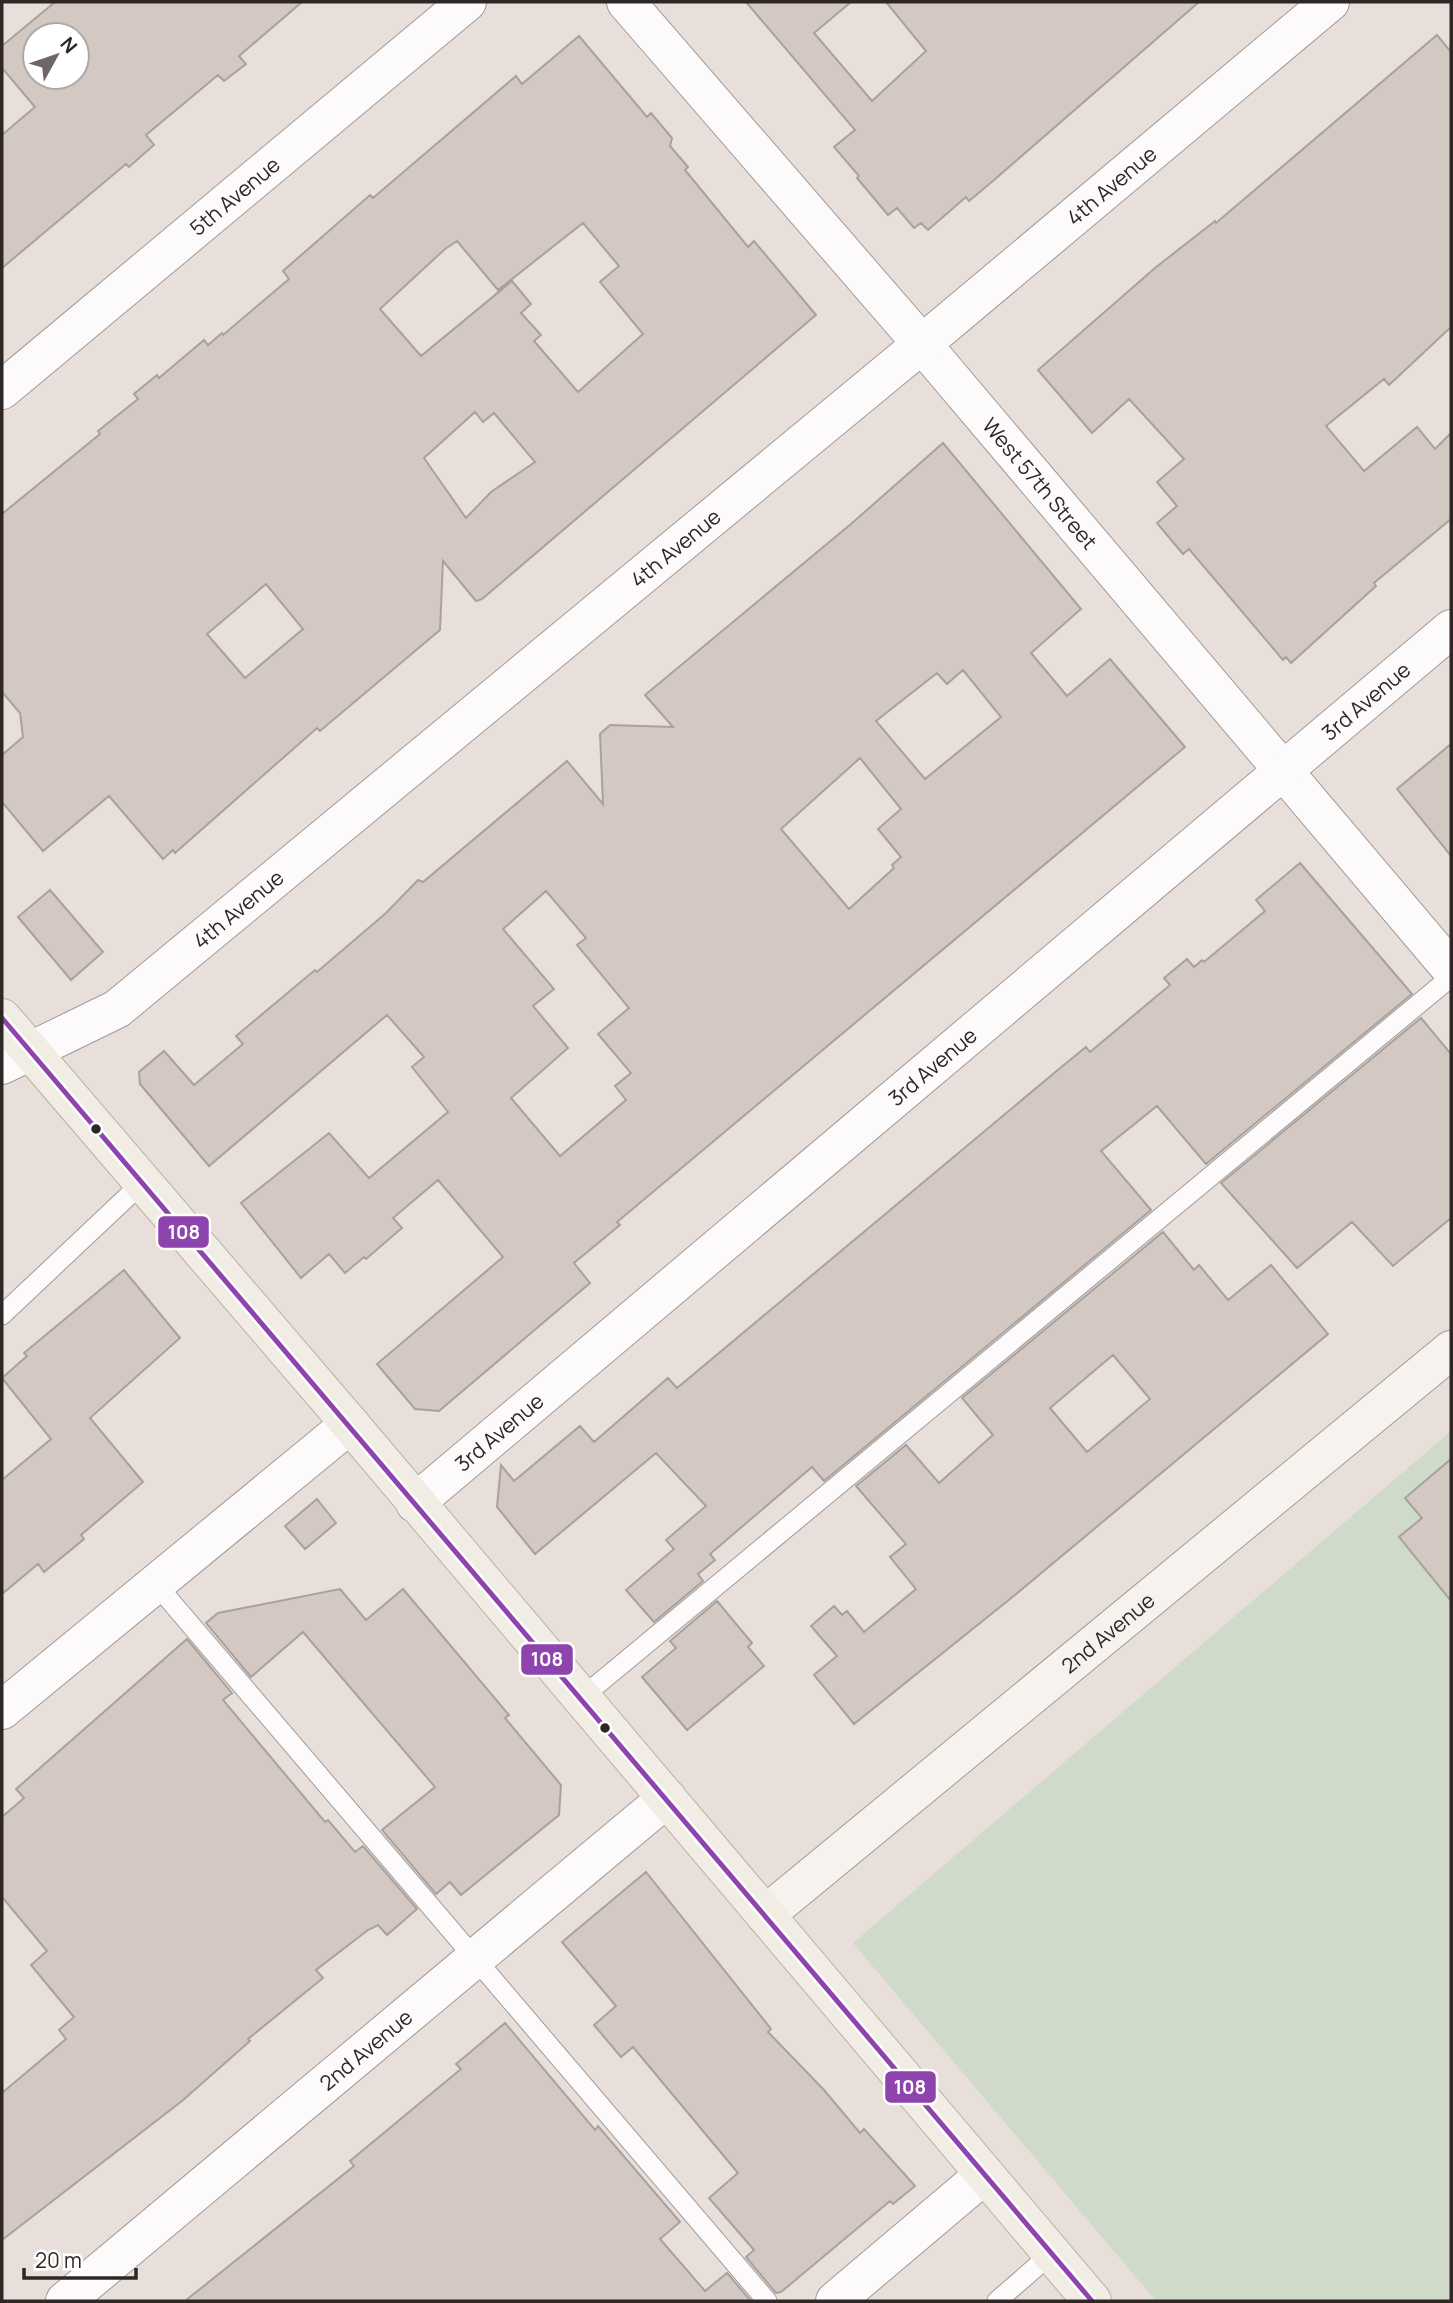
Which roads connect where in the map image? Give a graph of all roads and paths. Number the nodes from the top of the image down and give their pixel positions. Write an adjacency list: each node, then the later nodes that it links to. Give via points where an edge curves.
1 (467, 2): 5 (street, 5th Avenue)
2 (626, 2): 4 (street, West 57th Street)
3 (1329, 2): 4 (street, 4th Avenue)
4 (922, 344): 7 (street, West 57th Street); 11 (street, 4th Avenue, via 117,1009)
5 (2, 390)
6 (1451, 629): 7 (street, 3rd Avenue)
7 (1280, 770): 8 (street, West 57th Street); 16 (street, 3rd Avenue)
8 (1451, 969)
9 (1451, 977): 18 (lane)
10 (2, 1018): 11 (main road)
11 (16, 1059): 12 (main road)
12 (142, 1183): 13 (lane); 15 (main road)
13 (2, 1315)
14 (1451, 1350): 21 (street, 2nd Avenue)
15 (350, 1424): 16 (main road); 17 (street)
16 (415, 1503): 18 (main road)
17 (155, 1583): 19 (street); 22 (lane)
18 (581, 1698): 20 (main road)
19 (2, 1710)
20 (667, 1798): 21 (main road); 22 (street, 2nd Avenue)
21 (765, 1915): 23 (main road)
22 (476, 1958): 25 (street, 2nd Avenue); 26 (lane)
23 (984, 2175): 24 (main road); 27 (street)
24 (1051, 2254): 28 (lane); 29 (main road)
25 (65, 2301)
26 (767, 2301)
27 (835, 2301)
28 (997, 2301)
29 (1092, 2301)

